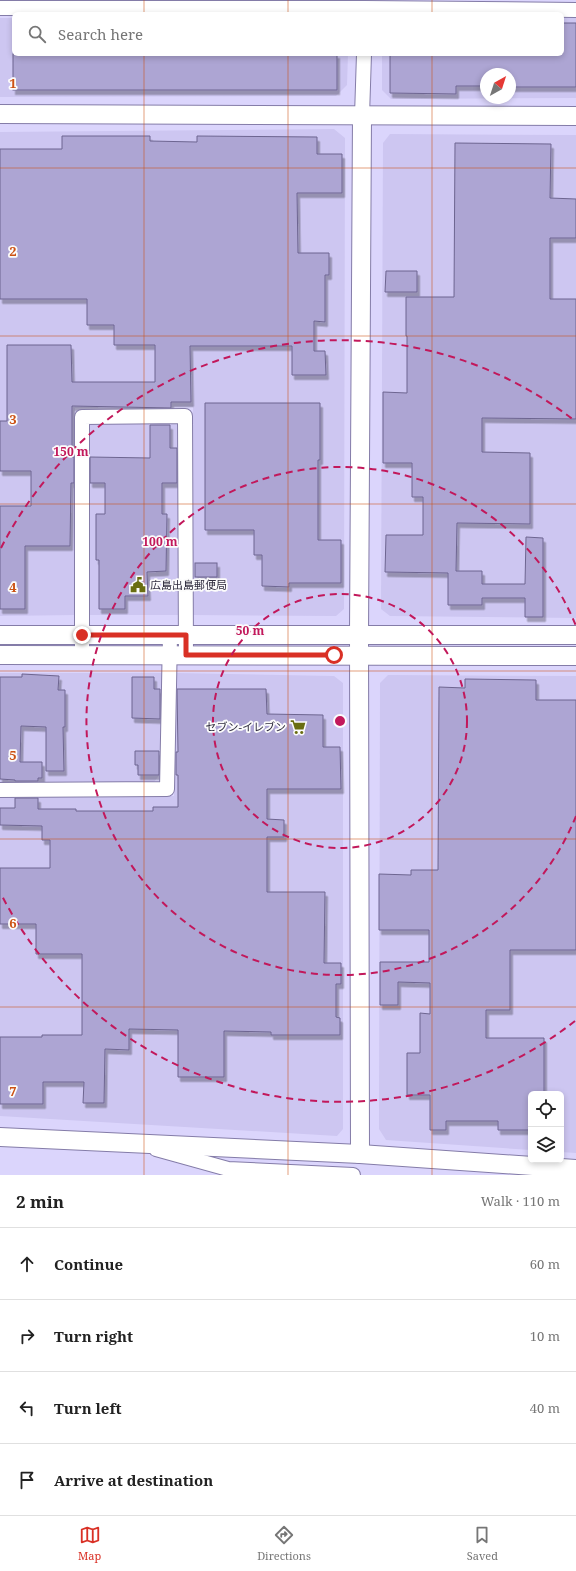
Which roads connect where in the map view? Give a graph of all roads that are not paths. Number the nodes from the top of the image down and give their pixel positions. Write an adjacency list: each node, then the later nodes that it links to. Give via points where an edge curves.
1 (0, 8): 3 (street)
2 (576, 10): 3 (street)
3 (365, 11)
4 (364, 56): 6 (street)
5 (0, 114): 6 (street)
6 (362, 116): 7 (street); 8 (street)
7 (576, 116)
8 (359, 634): 11 (street); 12 (street); 16 (street)
9 (0, 635): 10 (street)
10 (82, 635): 11 (street); 11 (street, via 82,417 185,416); 14 (street)
11 (178, 635): 15 (street)
12 (576, 635)
13 (0, 655): 14 (street)
14 (82, 655): 15 (street)
15 (178, 655): 16 (street); 18 (street, via 167,789)
16 (359, 655): 17 (street); 21 (street)
17 (576, 656)
18 (0, 790)
19 (0, 1137): 20 (street)
20 (134, 1144): 21 (street); 23 (street, via 228,1168)
21 (360, 1154): 22 (street)
22 (576, 1169)
23 (353, 1175)

